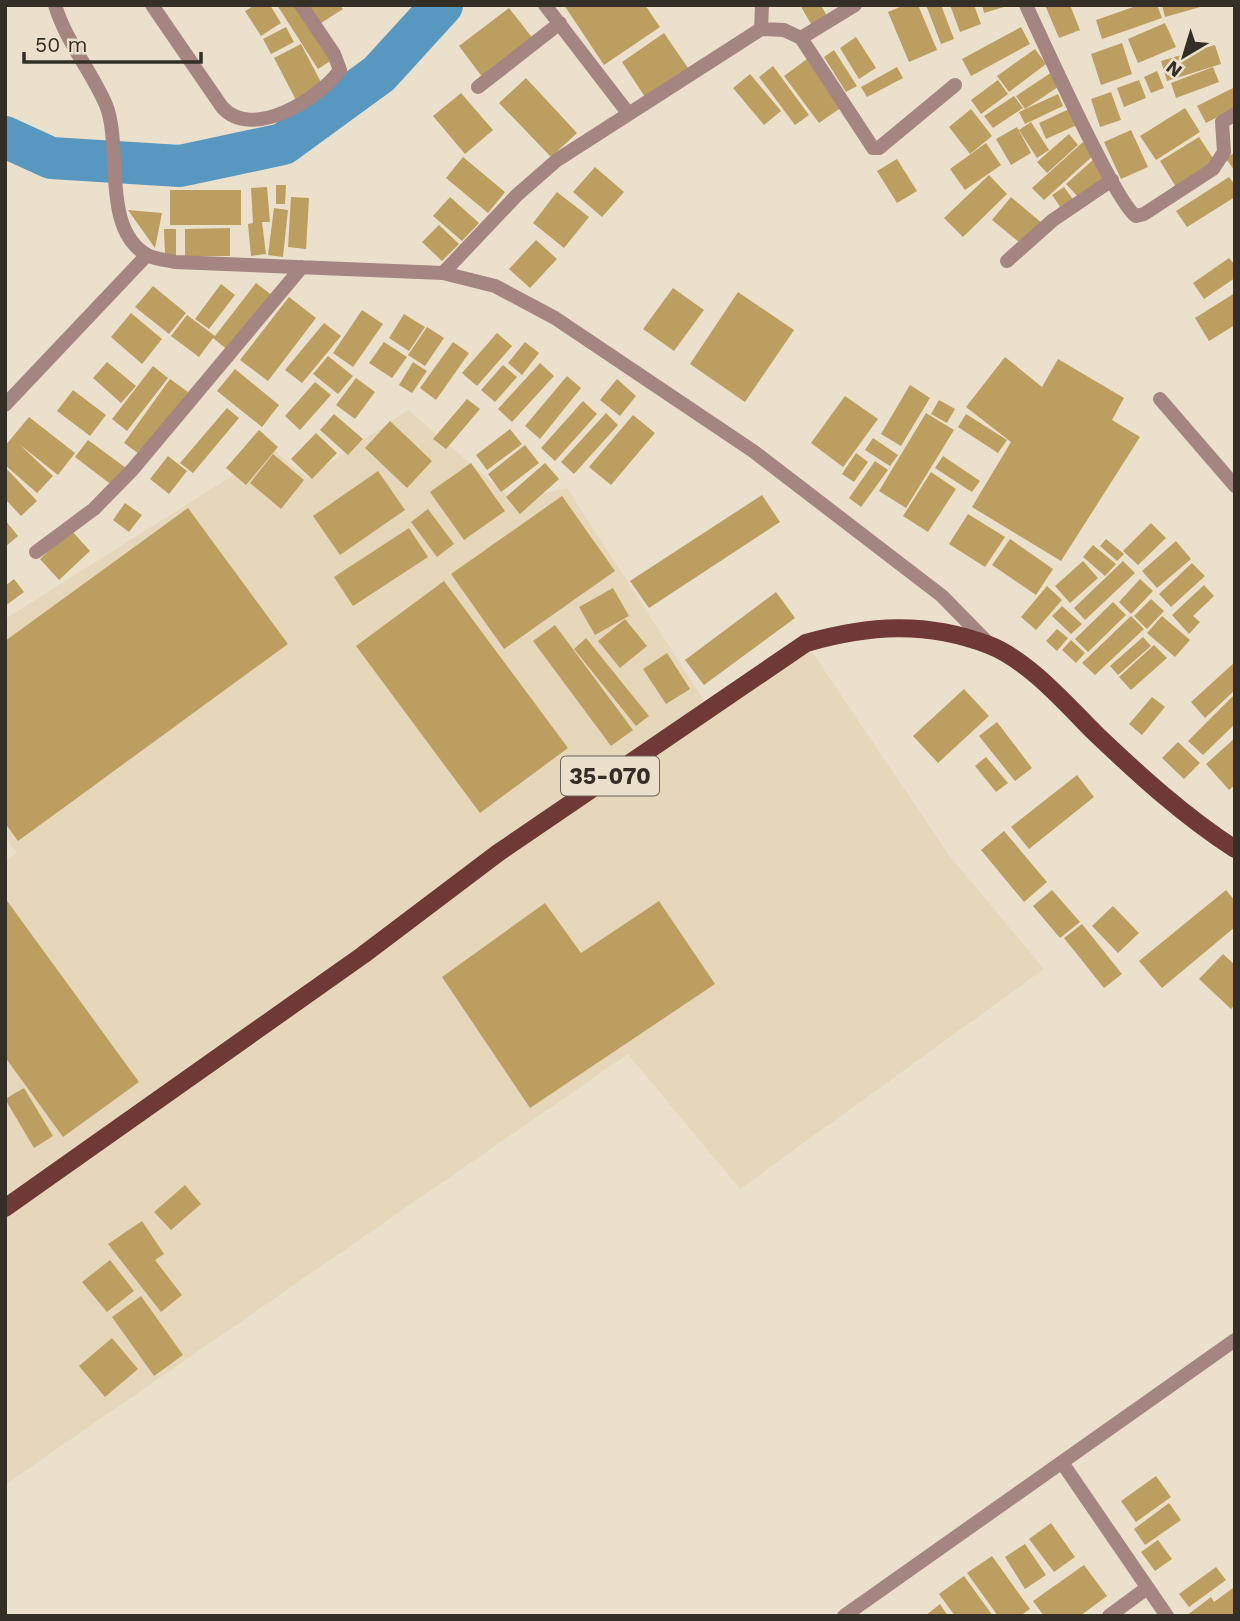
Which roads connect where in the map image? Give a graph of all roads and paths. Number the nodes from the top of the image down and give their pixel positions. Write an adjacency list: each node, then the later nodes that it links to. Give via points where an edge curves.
1 (55, 5): 16 (street, via 62,30 108,108 117,204 124,226)
2 (152, 5): 3 (street, via 230,117 249,122 272,117 309,99 329,86 340,70)
3 (301, 5)
4 (545, 5): 8 (street)
5 (762, 5): 9 (street)
6 (855, 5): 10 (street)
7 (1026, 5): 15 (street)
8 (560, 23): 12 (street); 13 (street)
9 (761, 29): 10 (street, via 784,30); 13 (street)
10 (801, 38): 11 (street, via 873,148 879,148)
11 (955, 85)
12 (478, 87)
13 (628, 113): 19 (street, via 554,162)
14 (1235, 114): 15 (street, via 1222,122 1224,152 1213,169 1144,214 1130,213)
15 (1112, 180): 17 (street, via 1053,220)
16 (147, 255): 18 (street, via 175,262); 21 (street)
17 (1007, 261)
18 (302, 267): 19 (street); 23 (street, via 133,469 94,509)
19 (443, 273): 24 (street, via 495,286 555,318 753,450 942,596)
20 (1160, 399): 22 (street)
21 (5, 405)
22 (1235, 486)
23 (36, 551)
24 (991, 646): 25 (main road, 35-070, via 1036,676 1141,777); 26 (main road, 35-070, via 931,629 853,630 806,643 498,853)
25 (1235, 849)
26 (5, 1208)
27 (1235, 1339): 28 (street)
28 (1063, 1464): 29 (street); 30 (street)
29 (1147, 1588): 31 (street); 32 (street)
30 (844, 1616)
31 (1109, 1616)
32 (1167, 1616)

